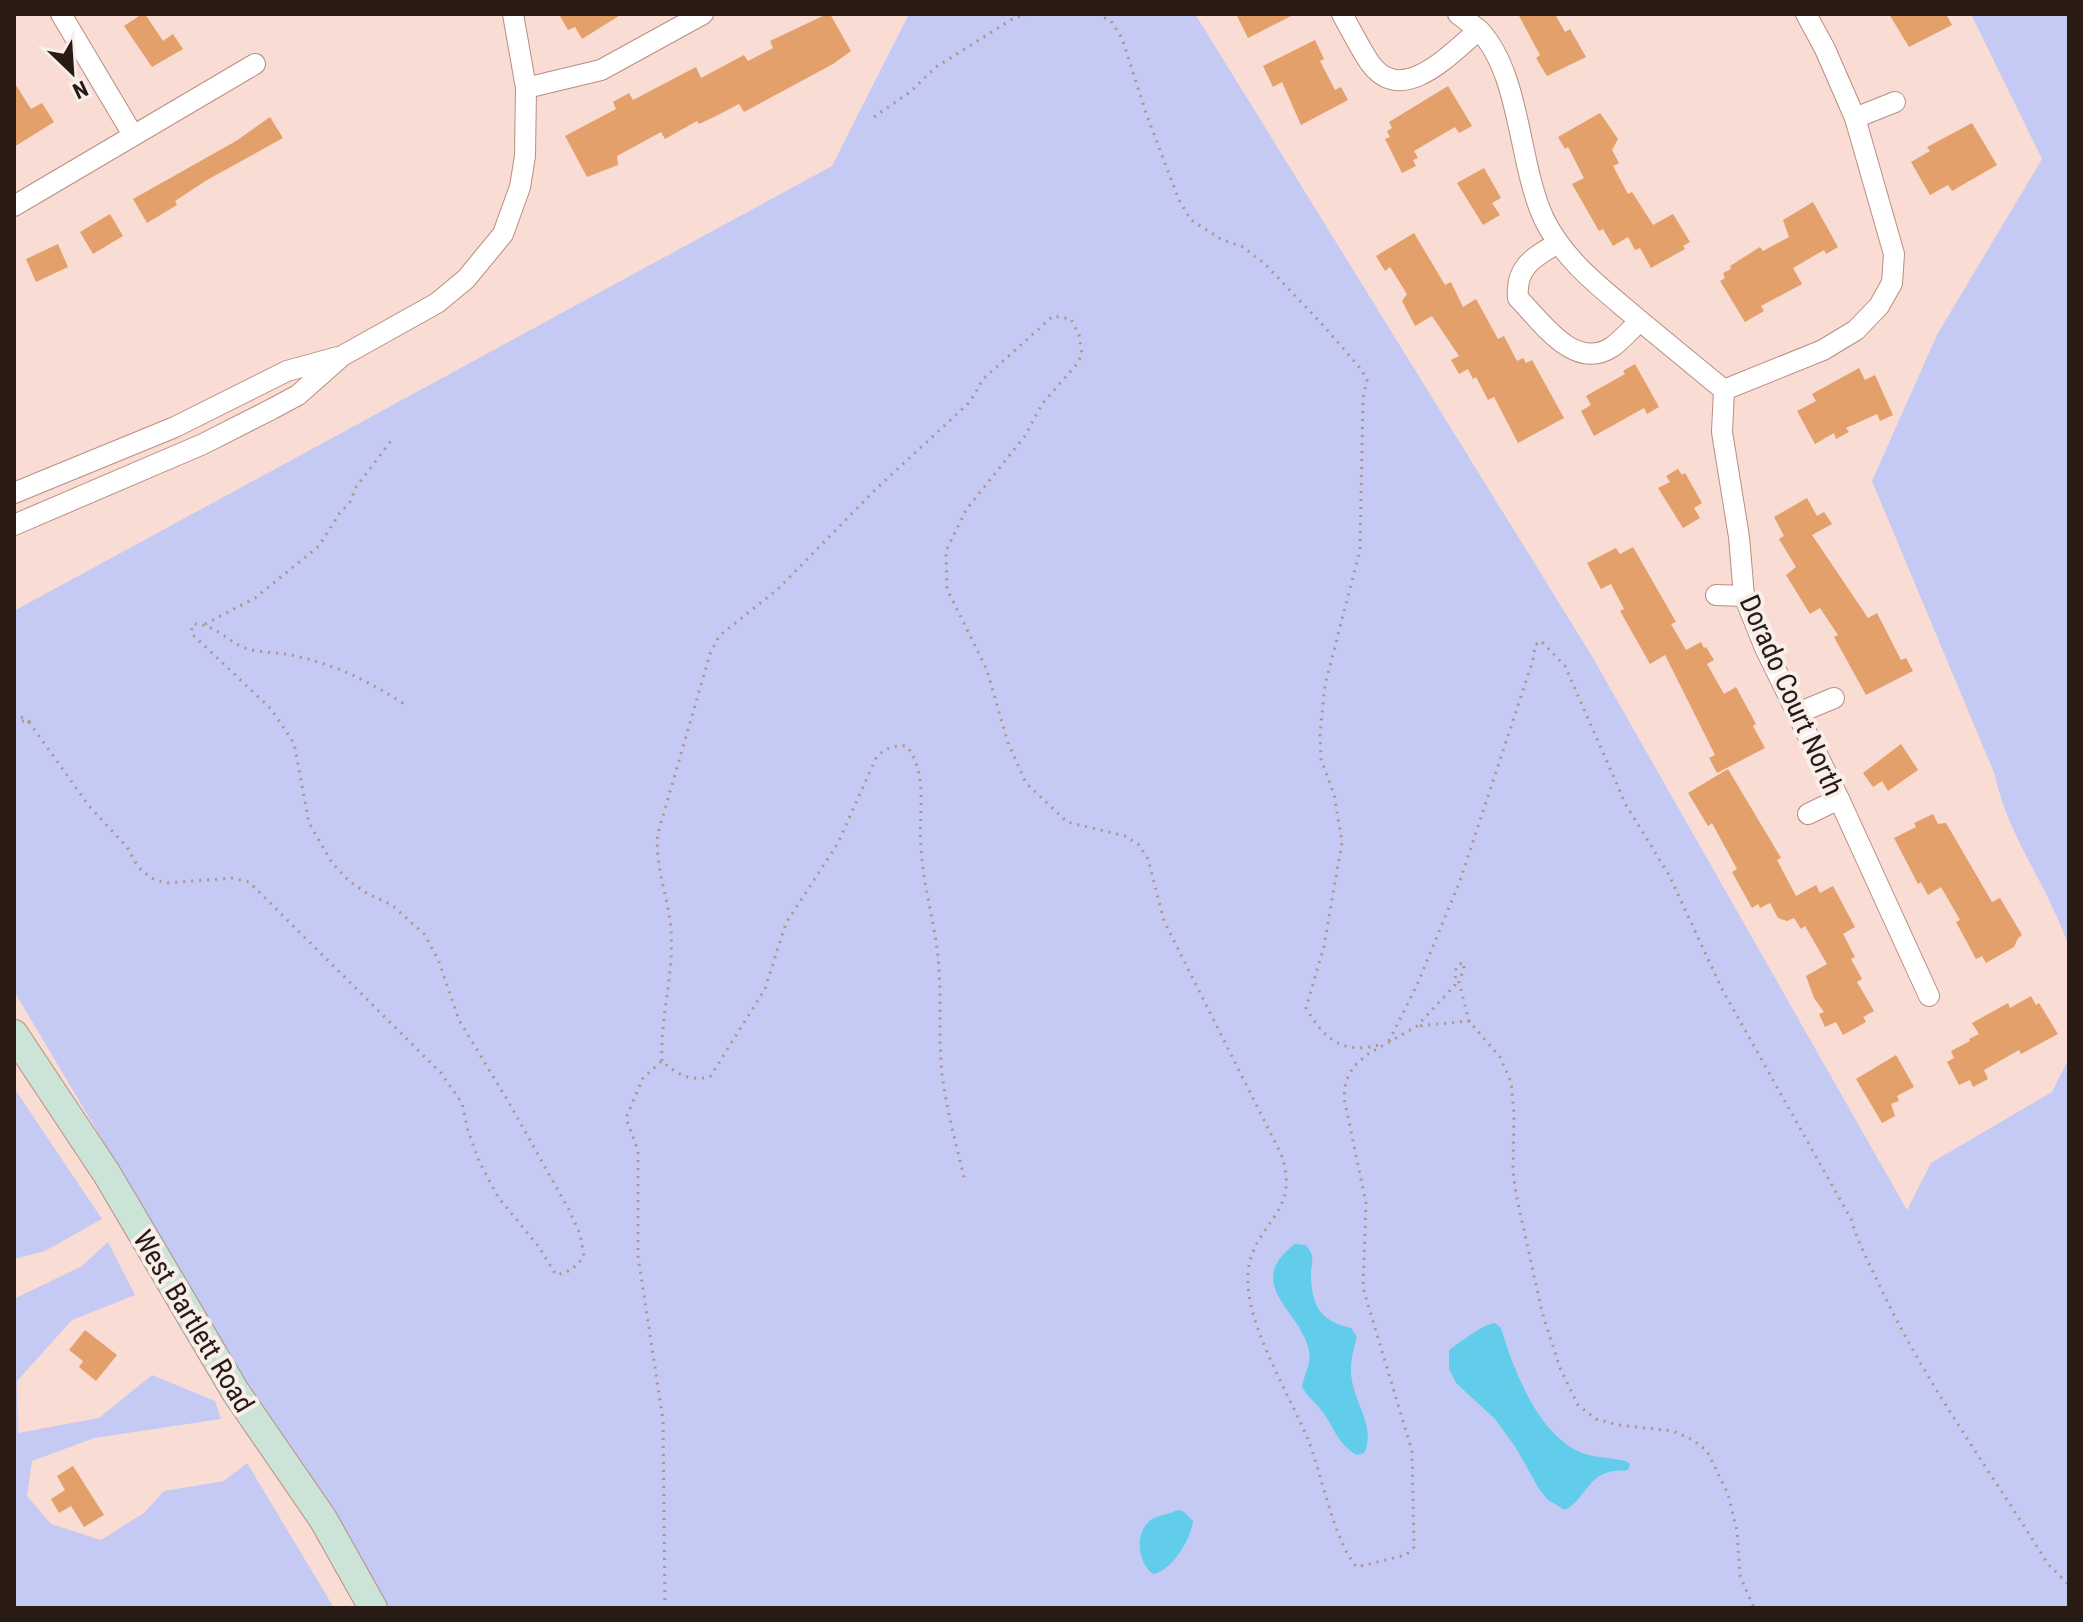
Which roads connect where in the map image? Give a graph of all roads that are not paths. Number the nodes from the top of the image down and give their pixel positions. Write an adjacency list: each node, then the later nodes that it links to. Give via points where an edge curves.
1 (61, 14): 12 (street)
2 (513, 14): 9 (street)
3 (703, 14): 9 (street, via 601,70)
4 (1342, 14): 7 (street, via 1371,64 1398,82 1426,72)
5 (1458, 14): 7 (street)
6 (1806, 14): 11 (street)
7 (1479, 30): 14 (street, via 1491,43 1508,83 1531,186)
8 (255, 64): 12 (street)
9 (526, 88): 16 (street, via 525,156 503,234 466,279 437,303)
10 (1895, 102): 11 (street)
11 (1855, 118): 18 (street, via 1894,254 1892,283 1856,330 1823,350)
12 (133, 135): 13 (street)
13 (14, 206)
14 (1558, 243): 15 (street, via 1586,276); 15 (street, via 1522,268 1517,287 1518,298 1566,347 1596,354)
15 (1640, 321): 18 (street)
16 (342, 356): 17 (street); 19 (street, via 298,395)
17 (260, 384): 19 (street); 20 (street, via 175,427)
18 (1724, 390): 23 (street, Dorado Court North, via 1722,432)
19 (272, 409): 21 (street)
20 (14, 493)
21 (14, 525)
22 (1716, 595): 23 (street)
23 (1744, 596): 25 (street, Dorado Court North)
24 (1834, 698): 25 (street)
25 (1798, 713): 26 (street, Dorado Court North)
26 (1839, 799): 27 (street); 28 (street, Dorado Court North)
27 (1808, 814)
28 (1929, 996)
29 (14, 1034): 30 (street, West Bartlett Road, via 107,1174 235,1391 323,1519)
30 (373, 1608)

